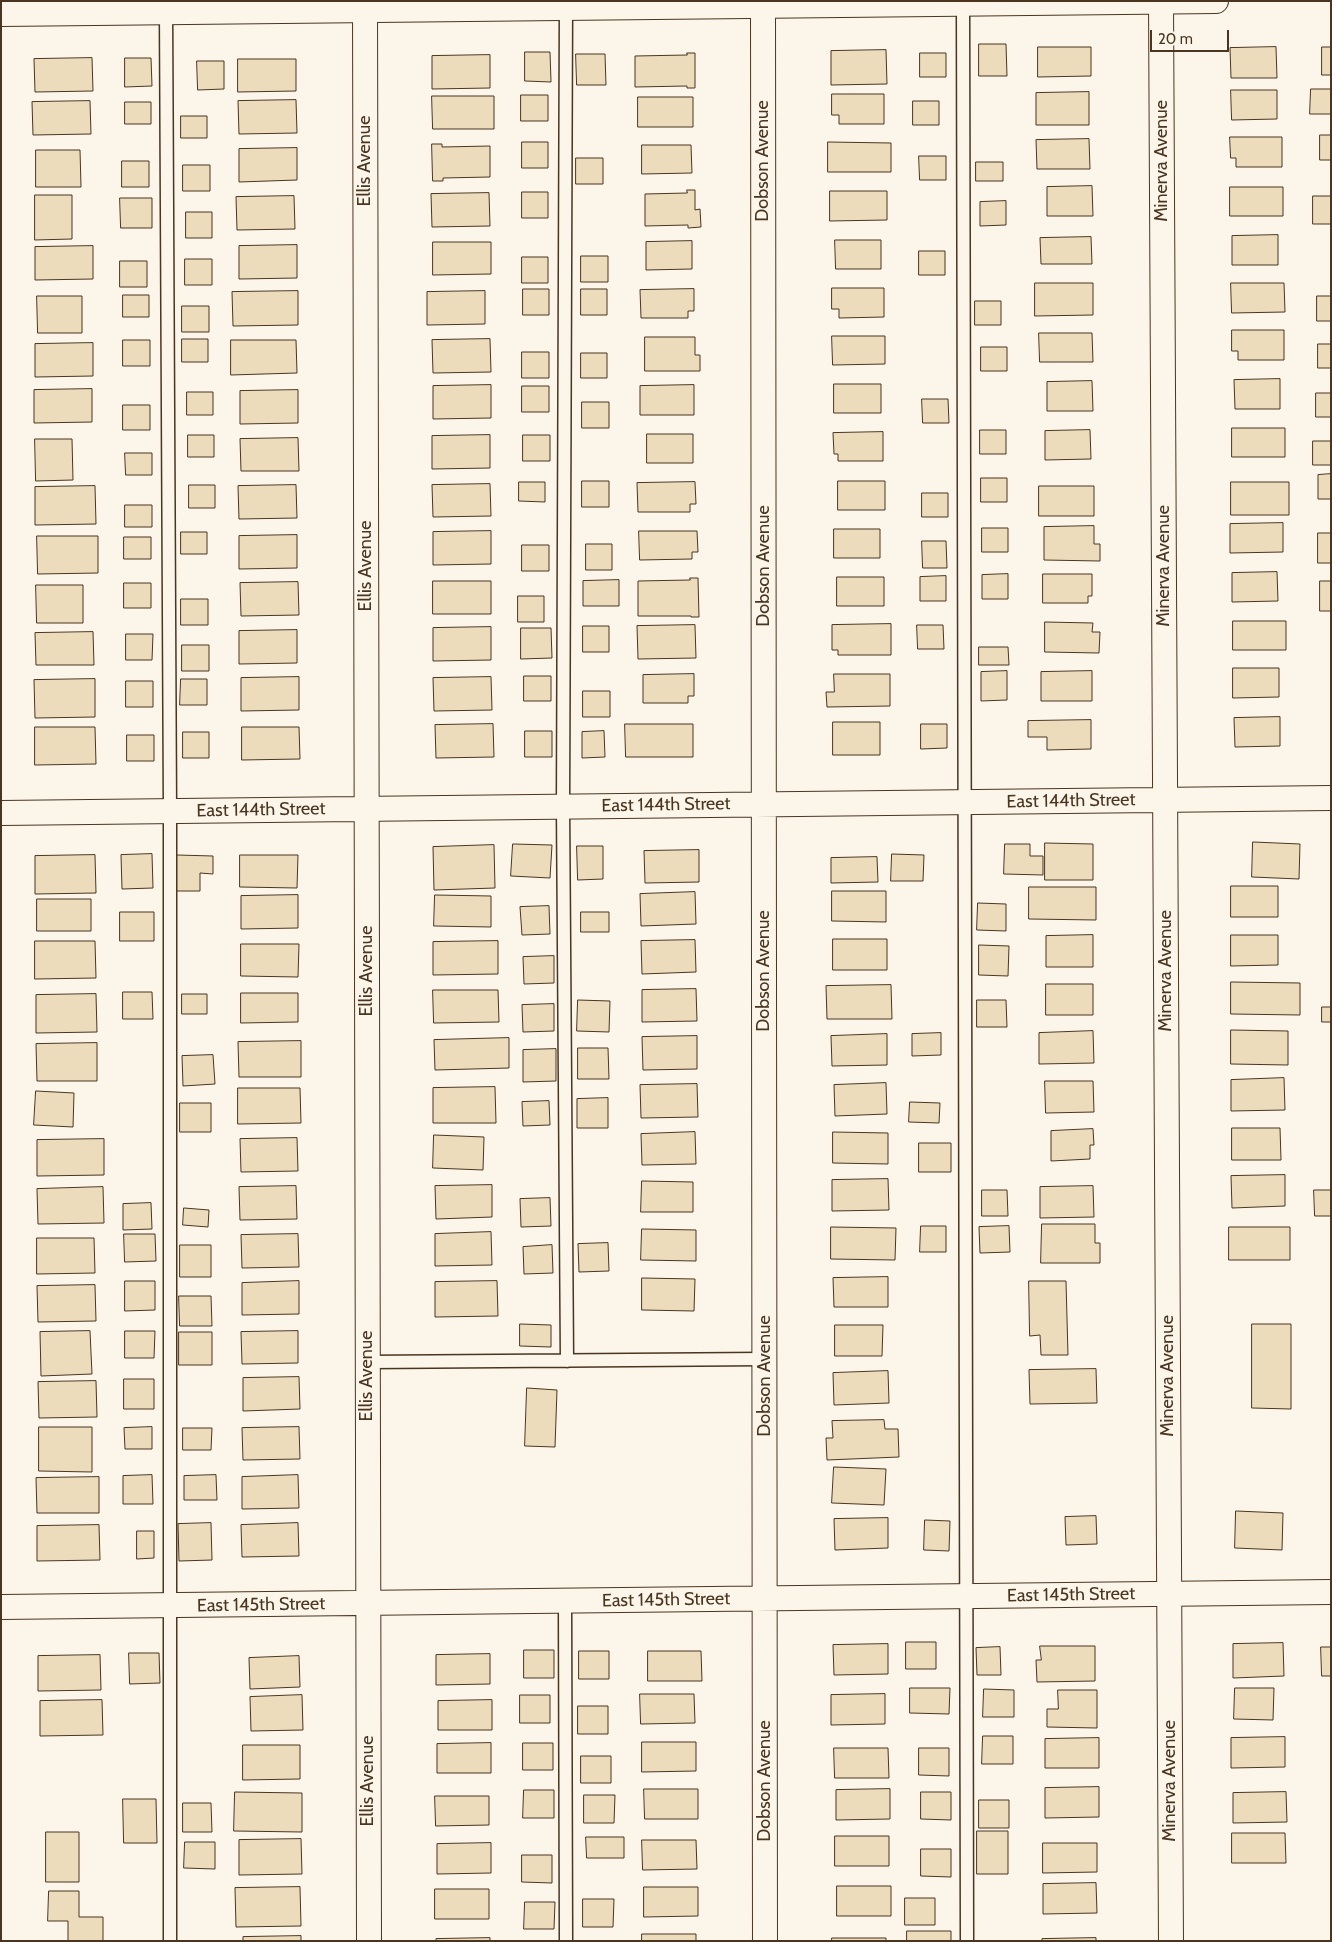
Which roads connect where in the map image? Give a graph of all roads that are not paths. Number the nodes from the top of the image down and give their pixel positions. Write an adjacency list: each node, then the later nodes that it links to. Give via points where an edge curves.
1 (1216, 1): 3 (street)
2 (963, 2): 3 (street); 4 (street); 11 (lane)
3 (1161, 2): 10 (street, Minerva Avenue)
4 (763, 4): 5 (street); 12 (street, Dobson Avenue)
5 (566, 5): 6 (street); 13 (lane)
6 (365, 6): 7 (street); 14 (street, Ellis Avenue)
7 (166, 7): 8 (street); 15 (lane)
8 (1, 14)
9 (1331, 798): 10 (street, East 144th Street)
10 (1165, 800): 11 (street, East 144th Street); 21 (street, Minerva Avenue)
11 (966, 802): 12 (street, East 144th Street); 22 (lane)
12 (764, 804): 13 (street, East 144th Street); 17 (street, Dobson Avenue)
13 (563, 806): 14 (street, East 144th Street); 18 (lane)
14 (366, 808): 15 (street, East 144th Street); 19 (street, Ellis Avenue)
15 (170, 811): 16 (street, East 144th Street); 26 (lane)
16 (1, 813)
17 (764, 1359): 18 (lane); 23 (street, Dobson Avenue)
18 (566, 1361): 19 (lane)
19 (367, 1362): 25 (street, Ellis Avenue)
20 (1331, 1592): 21 (street, East 145th Street)
21 (1169, 1594): 22 (street, East 145th Street); 33 (street, Minerva Avenue)
22 (966, 1597): 23 (street, East 145th Street); 32 (lane)
23 (765, 1599): 24 (street, East 145th Street); 31 (street, Dobson Avenue)
24 (565, 1601): 25 (street, East 145th Street); 30 (lane)
25 (368, 1603): 26 (street, East 145th Street); 29 (street, Ellis Avenue)
26 (170, 1606): 27 (street, East 145th Street); 28 (lane)
27 (1, 1608)
28 (170, 1941)
29 (369, 1941)
30 (566, 1941)
31 (765, 1941)
32 (967, 1941)
33 (1171, 1941)

